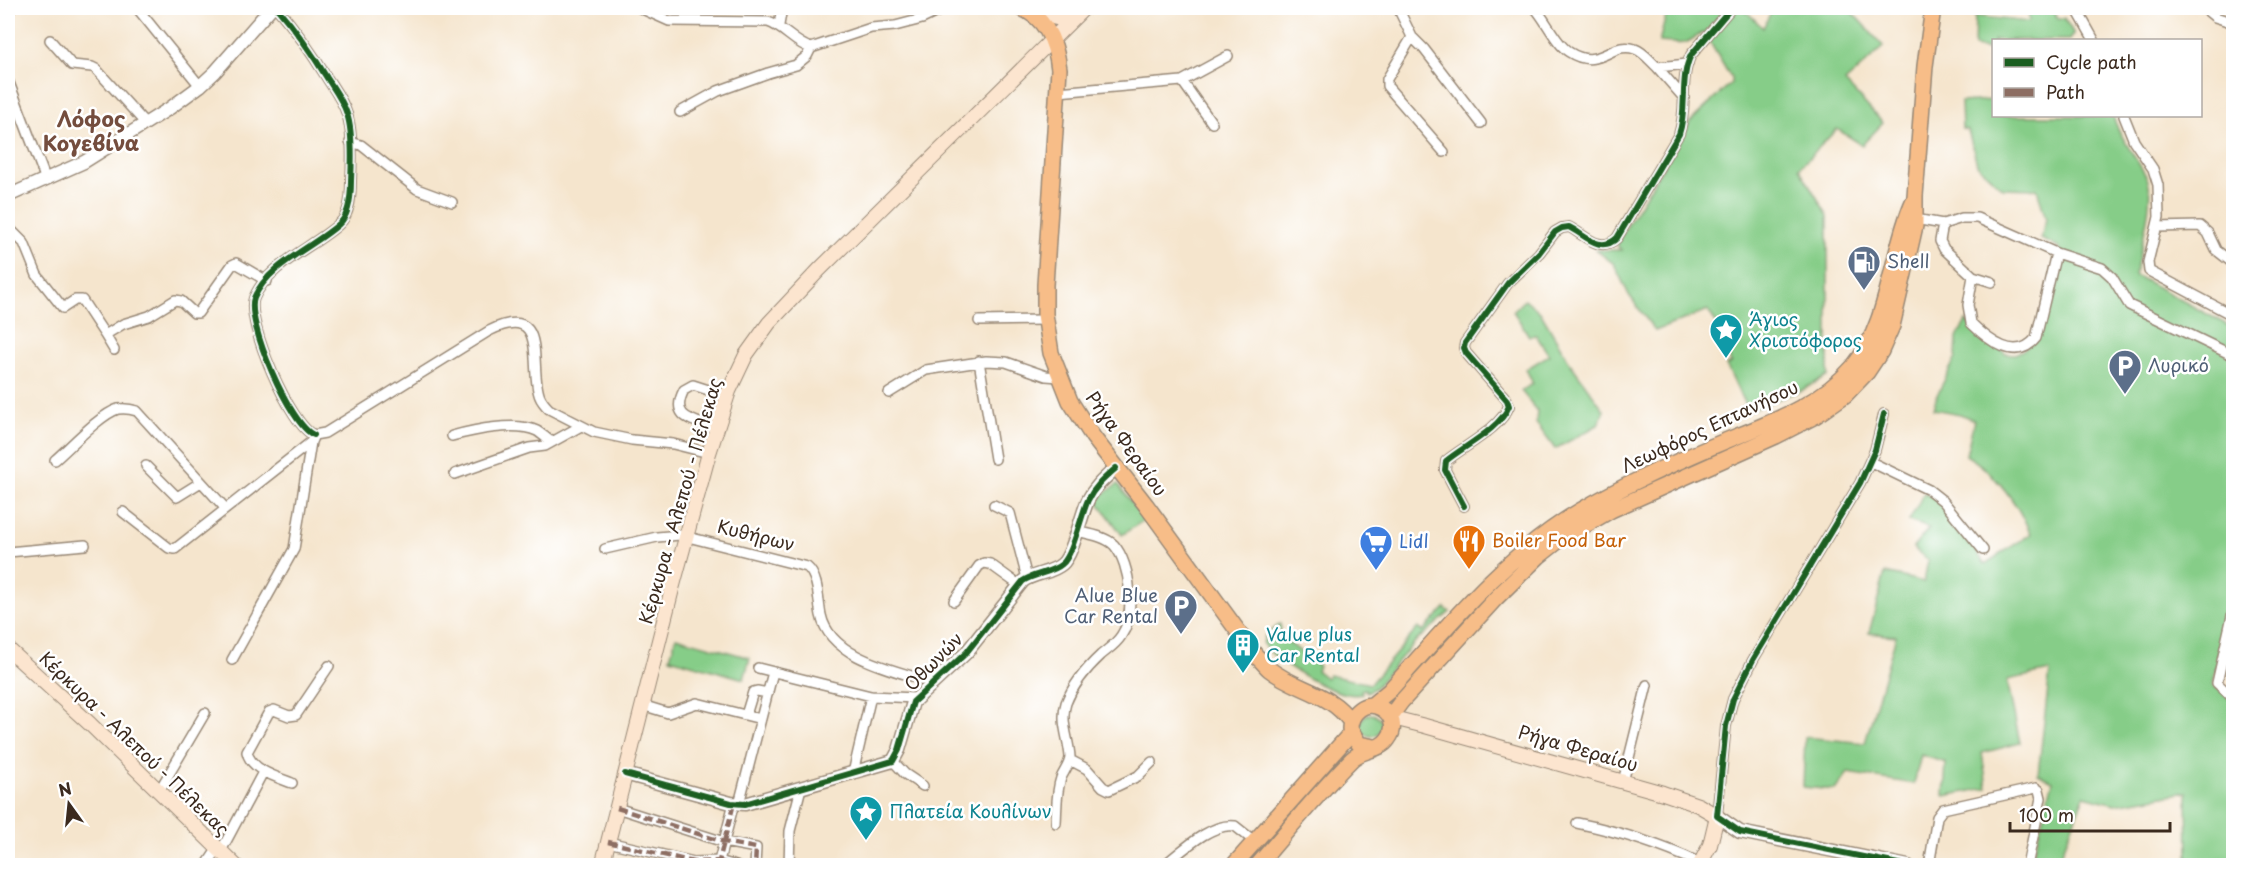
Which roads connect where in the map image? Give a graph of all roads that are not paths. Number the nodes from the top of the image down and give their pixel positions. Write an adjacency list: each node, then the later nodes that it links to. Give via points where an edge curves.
1 (137, 8): 28 (street)
2 (271, 8): 28 (street)
3 (277, 8): 36 (street, via 303,40 341,100)
4 (640, 8): 17 (street, via 684,23 756,20)
5 (782, 8): 17 (street)
6 (945, 8): 22 (street, via 922,19 871,28)
7 (1084, 8): 15 (main road, Κέρκυρα - Αλεπού - Πέλεκας)
8 (1398, 8): 18 (street)
9 (1535, 8): 25 (street, via 1563,48 1571,53 1595,59 1631,48 1642,52)
10 (1731, 8): 24 (street, via 1699,44)
11 (1933, 8): 40 (main road)
12 (2076, 8): 19 (street)
13 (2204, 8): 16 (street, via 2215,17)
14 (1027, 10): 15 (main road); 21 (main road)
15 (1070, 21): 21 (main road, Κέρκυρα - Αλεπού - Πέλεκας)
16 (2234, 23)
17 (779, 26): 22 (street)
18 (1412, 37): 34 (street); 37 (street, via 1387,79 1387,86)
19 (2093, 39)
20 (50, 40): 35 (street, via 72,65 96,69)
21 (1052, 40): 29 (main road, Ρήγα Φεραίου, via 1058,57); 60 (main road, Κέρκυρα - Αλεπού - Πέλεκας, via 769,323 746,355)
22 (811, 48): 31 (street, via 796,65 718,91)
23 (1228, 56): 27 (street)
24 (1688, 64): 25 (street); 30 (street)
25 (1657, 67): 30 (street)
26 (8, 80): 38 (street)
27 (1182, 81): 29 (street); 33 (street)
28 (200, 86): 35 (street)
29 (1058, 92): 52 (main road, Ρήγα Φεραίου)
30 (1684, 98): 76 (street, via 1679,134 1616,241 1602,245 1569,227 1557,230 1508,283 1465,343 1466,353 1509,406 1490,428 1446,461 1445,470)
31 (680, 112)
32 (2124, 117): 45 (street, via 2156,177 2160,204)
33 (1212, 123)
34 (1480, 123)
35 (146, 124): 38 (street)
36 (350, 142): 41 (street, via 362,145 417,189); 49 (street, via 351,187 344,219 291,257)
37 (1444, 152)
38 (46, 180): 39 (street)
39 (8, 196)
40 (1915, 196): 42 (main road, Λεωφόρος Επτανήσου); 101 (main road, Λεωφόρος Επτανήσου, via 1903,223 1875,331 1845,375 1793,411 1639,480 1555,526 1500,574 1389,691)
41 (452, 202)
42 (1915, 219): 43 (street); 104 (main road, Λεωφόρος Επτανήσου, via 1889,336 1873,364 1851,390 1796,426 1631,500 1558,541 1485,610)
43 (1943, 224): 46 (street, via 1977,218); 48 (street, via 1942,246)
44 (8, 227): 54 (street, via 24,243 37,275 63,308 82,300)
45 (2157, 227): 47 (street, via 2200,226 2208,232 2216,250); 51 (street, via 2148,262 2151,273)
46 (2056, 253): 48 (street, via 2036,338 2016,350 2000,346 1971,323 1968,305); 56 (street, via 2102,268 2129,305)
47 (2234, 264)
48 (1973, 276): 50 (street)
49 (267, 281): 54 (street, via 236,263 198,313 175,300); 65 (street, via 256,294 253,306 262,348 279,388)
50 (1992, 282)
51 (2234, 316)
52 (1045, 320): 53 (street); 58 (main road, Ρήγα Φεραίου)
53 (979, 321)
54 (105, 335): 55 (street)
55 (114, 350)
56 (2234, 356)
57 (980, 361): 58 (street, via 1006,362); 59 (street, via 926,370); 68 (street)
58 (1059, 377): 72 (main road, Ρήγα Φεραίου, via 1079,416)
59 (889, 393)
60 (727, 396): 63 (main road, Κέρκυρα - Αλεπού - Πέλεκας); 63 (street, via 690,386 679,402 682,415)
61 (1884, 414): 70 (street)
62 (581, 426): 65 (street, via 543,404 537,389 531,334 518,324 489,331); 66 (street); 67 (street, via 632,440)
63 (716, 429): 67 (main road, Κέρκυρα - Αλεπού - Πέλεκας)
64 (452, 436): 66 (street, via 521,427 537,431)
65 (312, 439): 77 (street); 89 (street, via 294,549)
66 (552, 442): 73 (street)
67 (710, 453): 80 (main road, Κέρκυρα - Αλεπού - Πέλεκας)
68 (995, 459)
69 (56, 460): 74 (street, via 107,415 129,408 137,411)
70 (1871, 462): 83 (street, via 1929,490); 123 (street, via 1733,699 1726,726)
71 (146, 466): 74 (street, via 175,496 182,496)
72 (1116, 468): 79 (street, via 1097,485); 97 (main road, Ρήγα Φεραίου, via 1256,656 1285,679)
73 (454, 474)
74 (201, 482): 77 (street)
75 (994, 505): 85 (street, via 1010,513)
76 (1464, 506)
77 (226, 509): 78 (street, via 173,550)
78 (123, 512)
79 (1076, 531): 85 (street, via 1061,565); 110 (street, via 1114,545 1128,577 1130,606 1122,636 1083,674 1066,703)
80 (687, 536): 82 (street, via 657,537); 93 (street, Κυθήρων, via 807,567 815,580 825,627 834,642 860,657); 100 (main road, Κέρκυρα - Αλεπού - Πέλεκας)
81 (84, 545): 84 (street)
82 (605, 549)
83 (1983, 550)
84 (8, 552)
85 (1023, 582): 86 (street, via 984,563); 93 (street, Οθωνών, via 966,653)
86 (954, 601)
87 (2234, 608): 99 (street, via 2217,683)
88 (8, 649): 120 (main road, Κέρκυρα - Αλεπού - Πέλεκας)
89 (232, 660)
90 (330, 666): 113 (street, via 296,716 274,710 268,714 247,752)
91 (758, 668): 92 (street)
92 (773, 672): 95 (street); 96 (street)
93 (934, 683): 98 (street, Οθωνών)
94 (1647, 685): 116 (street)
95 (768, 693): 103 (street, via 753,692); 105 (street)
96 (871, 696): 98 (street); 114 (street)
97 (1323, 696): 101 (main road, Ρήγα Φεραίου); 107 (main road, Ρήγα Φεραίου, via 1340,709)
98 (916, 698): 111 (street, Οθωνών)
99 (2234, 699)
100 (642, 705): 103 (street, via 668,713 697,703); 115 (main road, Κέρκυρα - Αλεπού - Πέλεκας)
101 (1370, 705): 104 (main road, via 1382,708); 107 (main road, Λεωφόρος Επτανήσου, via 1358,710)
102 (205, 713): 120 (street)
103 (746, 715): 105 (street)
104 (1391, 718): 106 (main road, Ρήγα Φεραίου); 108 (main road)
105 (761, 719): 121 (street)
106 (1425, 726): 108 (main road); 116 (main road, Ρήγα Φεραίου)
107 (1351, 728): 109 (main road, via 1359,744); 128 (main road, Λεωφόρος Επτανήσου)
108 (1390, 737): 109 (main road)
109 (1375, 747): 141 (main road, via 1354,756)
110 (1070, 760): 112 (street, via 1081,764 1109,790 1138,776); 125 (street, via 1058,790)
111 (893, 761): 114 (street); 118 (street)
112 (1152, 762)
113 (263, 772): 117 (street); 129 (street)
114 (853, 773): 119 (street)
115 (625, 774): 121 (street); 122 (main road, Κέρκυρα - Αλεπού - Πέλεκας)
116 (1623, 782): 123 (main road, Ρήγα Φεραίου, via 1685,800)
117 (292, 783)
118 (923, 786)
119 (801, 788): 121 (street, via 751,804); 138 (street, via 790,831)
120 (159, 791): 129 (main road, Κέρκυρα - Αλεπού - Πέλεκας)
121 (737, 804): 127 (street)
122 (617, 808): 126 (main road, Κέρκυρα - Αλεπού - Πέλεκας); 127 (street)
123 (1717, 816): 132 (main road); 142 (street, via 1740,832)
124 (1577, 822): 132 (street, via 1661,845)
125 (1056, 823)
126 (608, 842): 131 (street); 135 (main road, Κέρκυρα - Αλεπού - Πέλεκας)
127 (724, 842): 130 (street); 137 (street, via 756,848)
128 (1254, 842): 139 (street, via 1235,826 1223,827 1200,837); 140 (main road, Λεωφόρος Επτανήσου)
129 (220, 850): 133 (street); 134 (main road, Κέρκυρα - Αλεπού - Πέλεκας)
130 (719, 861): 131 (street); 136 (street)
131 (699, 863)
132 (1700, 864)
133 (207, 866)
134 (236, 866)
135 (602, 866)
136 (736, 866)
137 (755, 866)
138 (789, 866)
139 (1163, 866)
140 (1233, 866)
141 (1257, 866)
142 (1908, 866)
143 (1929, 866): 144 (street, via 1937,817 1943,809 2036,788 2042,798)
144 (2027, 866)

